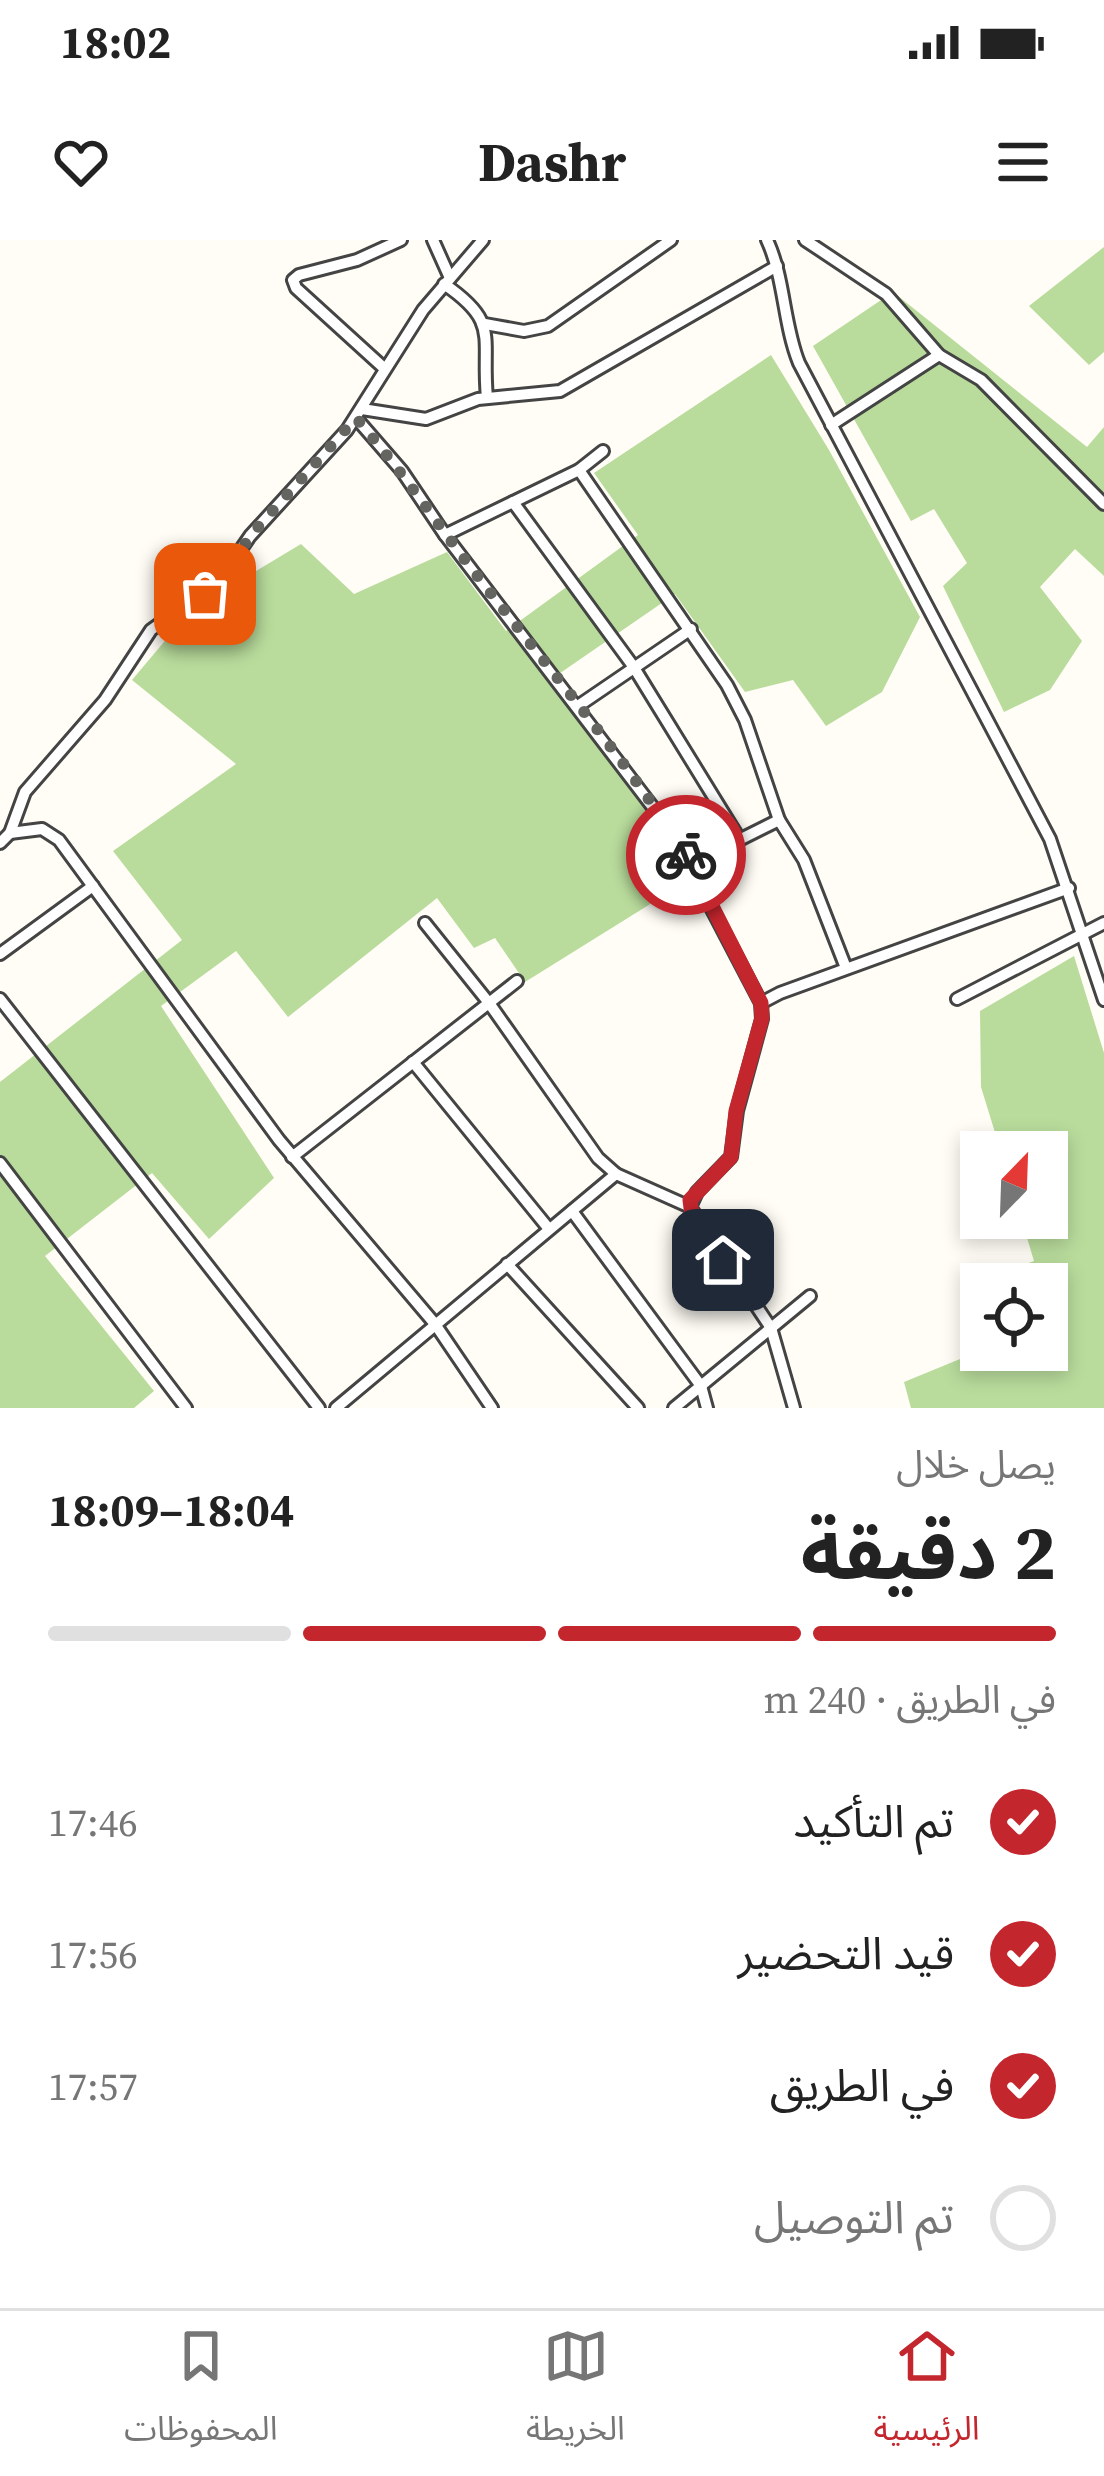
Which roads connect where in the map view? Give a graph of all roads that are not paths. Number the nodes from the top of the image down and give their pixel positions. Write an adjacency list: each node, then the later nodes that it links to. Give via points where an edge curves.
1 (401, 240): 11 (street, via 293,280)
2 (434, 240): 8 (street)
3 (484, 240): 8 (street)
4 (671, 240): 9 (street, via 548,326)
5 (767, 240): 7 (street)
6 (806, 240): 10 (street, via 886,294)
7 (777, 266): 12 (street, via 571,387); 14 (street, via 792,345)
8 (447, 281): 9 (street); 11 (street)
9 (485, 324): 12 (street)
10 (939, 355): 14 (street); 18 (street, via 981,380)
11 (385, 369): 13 (street)
12 (487, 398): 13 (street, via 426,418)
13 (359, 414): 19 (street); 24 (street, via 219,581 151,630 105,700 25,792)
14 (831, 425): 29 (street, via 1028,793)
15 (603, 451): 16 (street)
16 (579, 470): 17 (street); 20 (street)
17 (513, 502): 19 (street); 21 (street)
18 (1104, 504)
19 (445, 535): 22 (street)
20 (691, 629): 21 (street); 23 (street, via 745,720)
21 (633, 666): 22 (street); 25 (street)
22 (578, 706): 27 (street)
23 (779, 820): 25 (street); 34 (street, via 804,860)
24 (10, 833): 26 (street); 28 (street, via 51,832)
25 (740, 840): 27 (street)
26 (0, 843)
27 (692, 864): 39 (street)
28 (93, 886): 33 (street); 42 (street)
29 (1069, 888): 32 (street); 34 (street)
30 (425, 923): 40 (street)
31 (1104, 923): 32 (street)
32 (1084, 935): 37 (street); 38 (street)
33 (0, 954)
34 (846, 968): 39 (street)
35 (517, 981): 40 (street)
36 (0, 999): 54 (street)
37 (957, 999)
38 (1104, 1000)
39 (761, 1003): 45 (street, via 731,1157)
40 (489, 1004): 41 (street); 44 (street)
41 (413, 1062): 42 (street); 47 (street)
42 (292, 1157): 50 (street)
43 (0, 1163): 53 (street)
44 (616, 1174): 45 (street); 46 (street)
45 (690, 1208): 51 (street)
46 (572, 1210): 47 (street); 52 (street)
47 (549, 1229): 48 (street)
48 (507, 1264): 50 (street); 57 (street)
49 (811, 1296): 51 (street)
50 (435, 1324): 55 (street); 56 (street)
51 (771, 1328): 52 (street); 60 (street)
52 (701, 1386): 58 (street); 59 (street)
53 (186, 1408)
54 (319, 1408)
55 (336, 1408)
56 (492, 1408)
57 (638, 1408)
58 (674, 1408)
59 (707, 1408)
60 (794, 1408)

